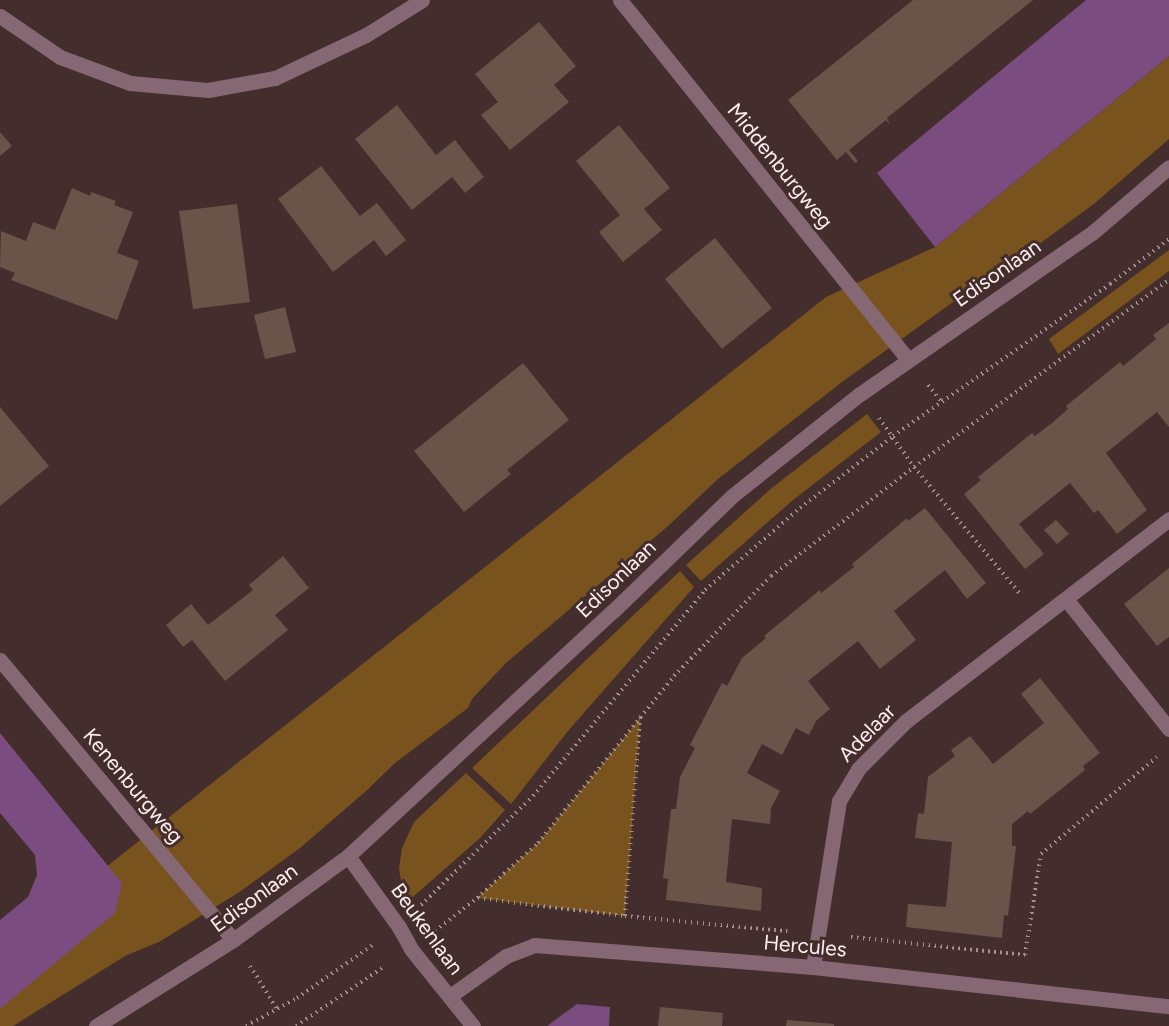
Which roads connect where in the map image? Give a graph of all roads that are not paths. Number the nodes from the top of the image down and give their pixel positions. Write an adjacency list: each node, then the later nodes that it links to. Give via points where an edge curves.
1 (422, 0): 3 (street, via 366,35 275,78 208,90 130,83 60,57)
2 (620, 0): 5 (street, Middenburgweg)
3 (0, 16)
4 (1169, 166): 5 (street, Edisonlaan, via 1092,233)
5 (908, 359): 10 (street, Edisonlaan, via 732,496)
6 (1169, 519): 7 (street, Adelaar)
7 (1066, 599): 9 (street); 12 (street, Adelaar, via 906,721 858,769 839,801)
8 (2, 668): 11 (street, Kenenburgweg)
9 (1169, 729)
10 (348, 856): 11 (street, Edisonlaan); 13 (street, Beukenlaan, via 411,949)
11 (233, 940): 15 (street, Edisonlaan)
12 (813, 967): 13 (street, Hercules, via 534,945 506,956); 14 (street, Hercules)
13 (450, 996): 16 (street, Beukenlaan)
14 (1168, 1004)
15 (96, 1026)
16 (473, 1026)

